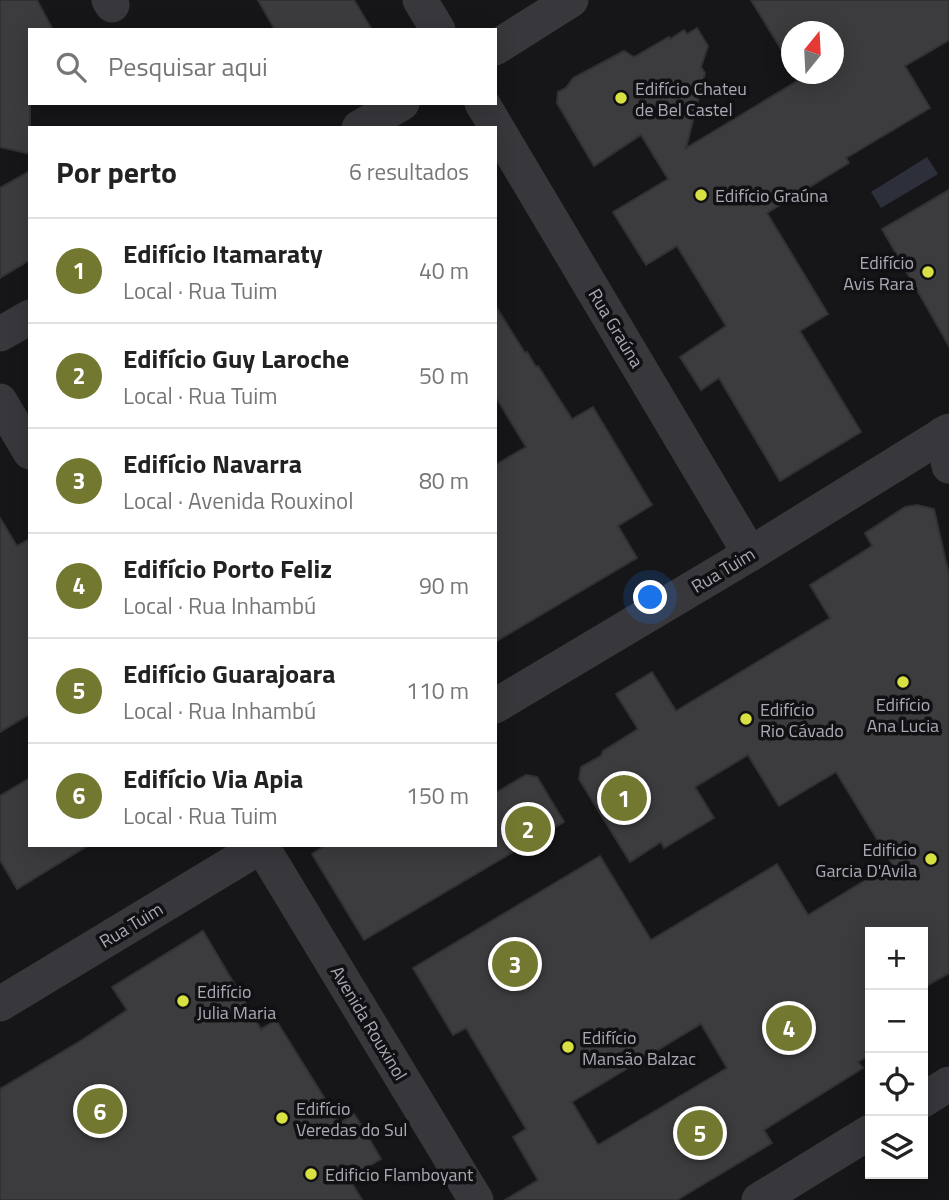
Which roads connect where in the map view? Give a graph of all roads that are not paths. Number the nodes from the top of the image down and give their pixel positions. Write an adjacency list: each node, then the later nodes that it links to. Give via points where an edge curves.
1 (420, 0): 3 (street)
2 (571, 0): 4 (street)
3 (437, 28)
4 (497, 47)
5 (399, 105): 7 (street)
6 (483, 105): 8 (street, Rua Graúna)
7 (362, 126)
8 (496, 126)
9 (497, 128): 15 (street, Rua Graúna)
10 (28, 318): 11 (street)
11 (0, 334)
12 (0, 401): 14 (street)
13 (947, 443): 15 (street, Rua Tuim)
14 (28, 449)
15 (750, 554): 16 (street, Rua Tuim)
16 (497, 705)
17 (259, 847): 19 (street, Rua Tuim)
18 (263, 847): 23 (street, Avenida Rouxinol)
19 (0, 1004)
20 (949, 1084): 21 (street)
21 (928, 1097)
22 (865, 1135): 24 (street)
23 (477, 1200)
24 (759, 1200)

